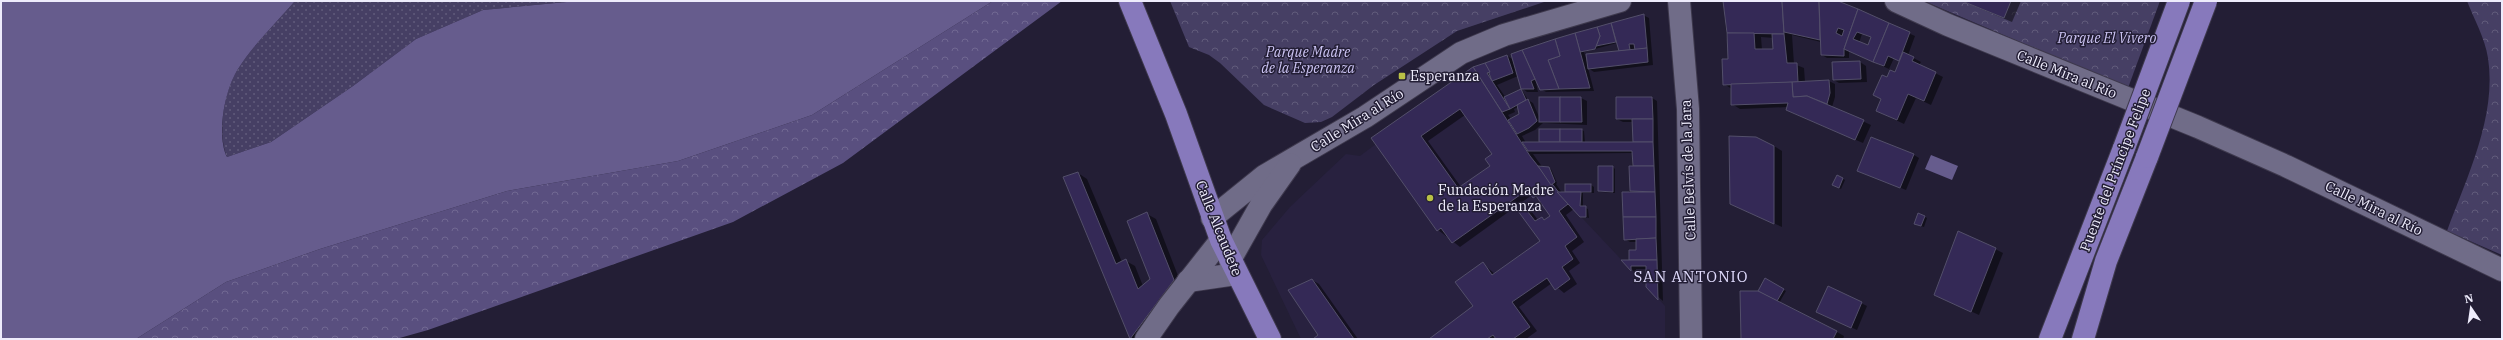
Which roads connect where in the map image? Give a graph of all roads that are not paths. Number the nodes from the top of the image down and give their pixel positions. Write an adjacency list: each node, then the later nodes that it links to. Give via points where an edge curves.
1 (1130, 1): 8 (main road, Calle Alcaudete, via 1176,114)
2 (1620, 1): 7 (street, Calle Mira al Río, via 1504,35 1461,53 1365,117)
3 (1679, 1): 15 (street, Calle Belvís de la Jara, via 1688,109)
4 (1896, 1): 11 (street, Calle Mira al Río, via 1948,25 1992,54 2195,138 2330,199 2428,235)
5 (2179, 1): 16 (main road, Puente del Príncipe Felipe, bridge)
6 (2206, 1): 17 (main road, Puente del Príncipe Felipe, bridge, via 2106,261)
7 (1293, 160): 8 (street, Calle Mira al Río, via 1264,176); 10 (street, via 1261,205)
8 (1212, 218): 9 (main road, Calle Alcaudete)
9 (1221, 240): 10 (main road, Calle Alcaudete); 12 (street)
10 (1233, 267): 12 (street); 14 (main road, Calle Alcaudete)
11 (2502, 270)
12 (1188, 281): 13 (street)
13 (1146, 339)
14 (1270, 339)
15 (1691, 339)
16 (2050, 339)
17 (2082, 339)

